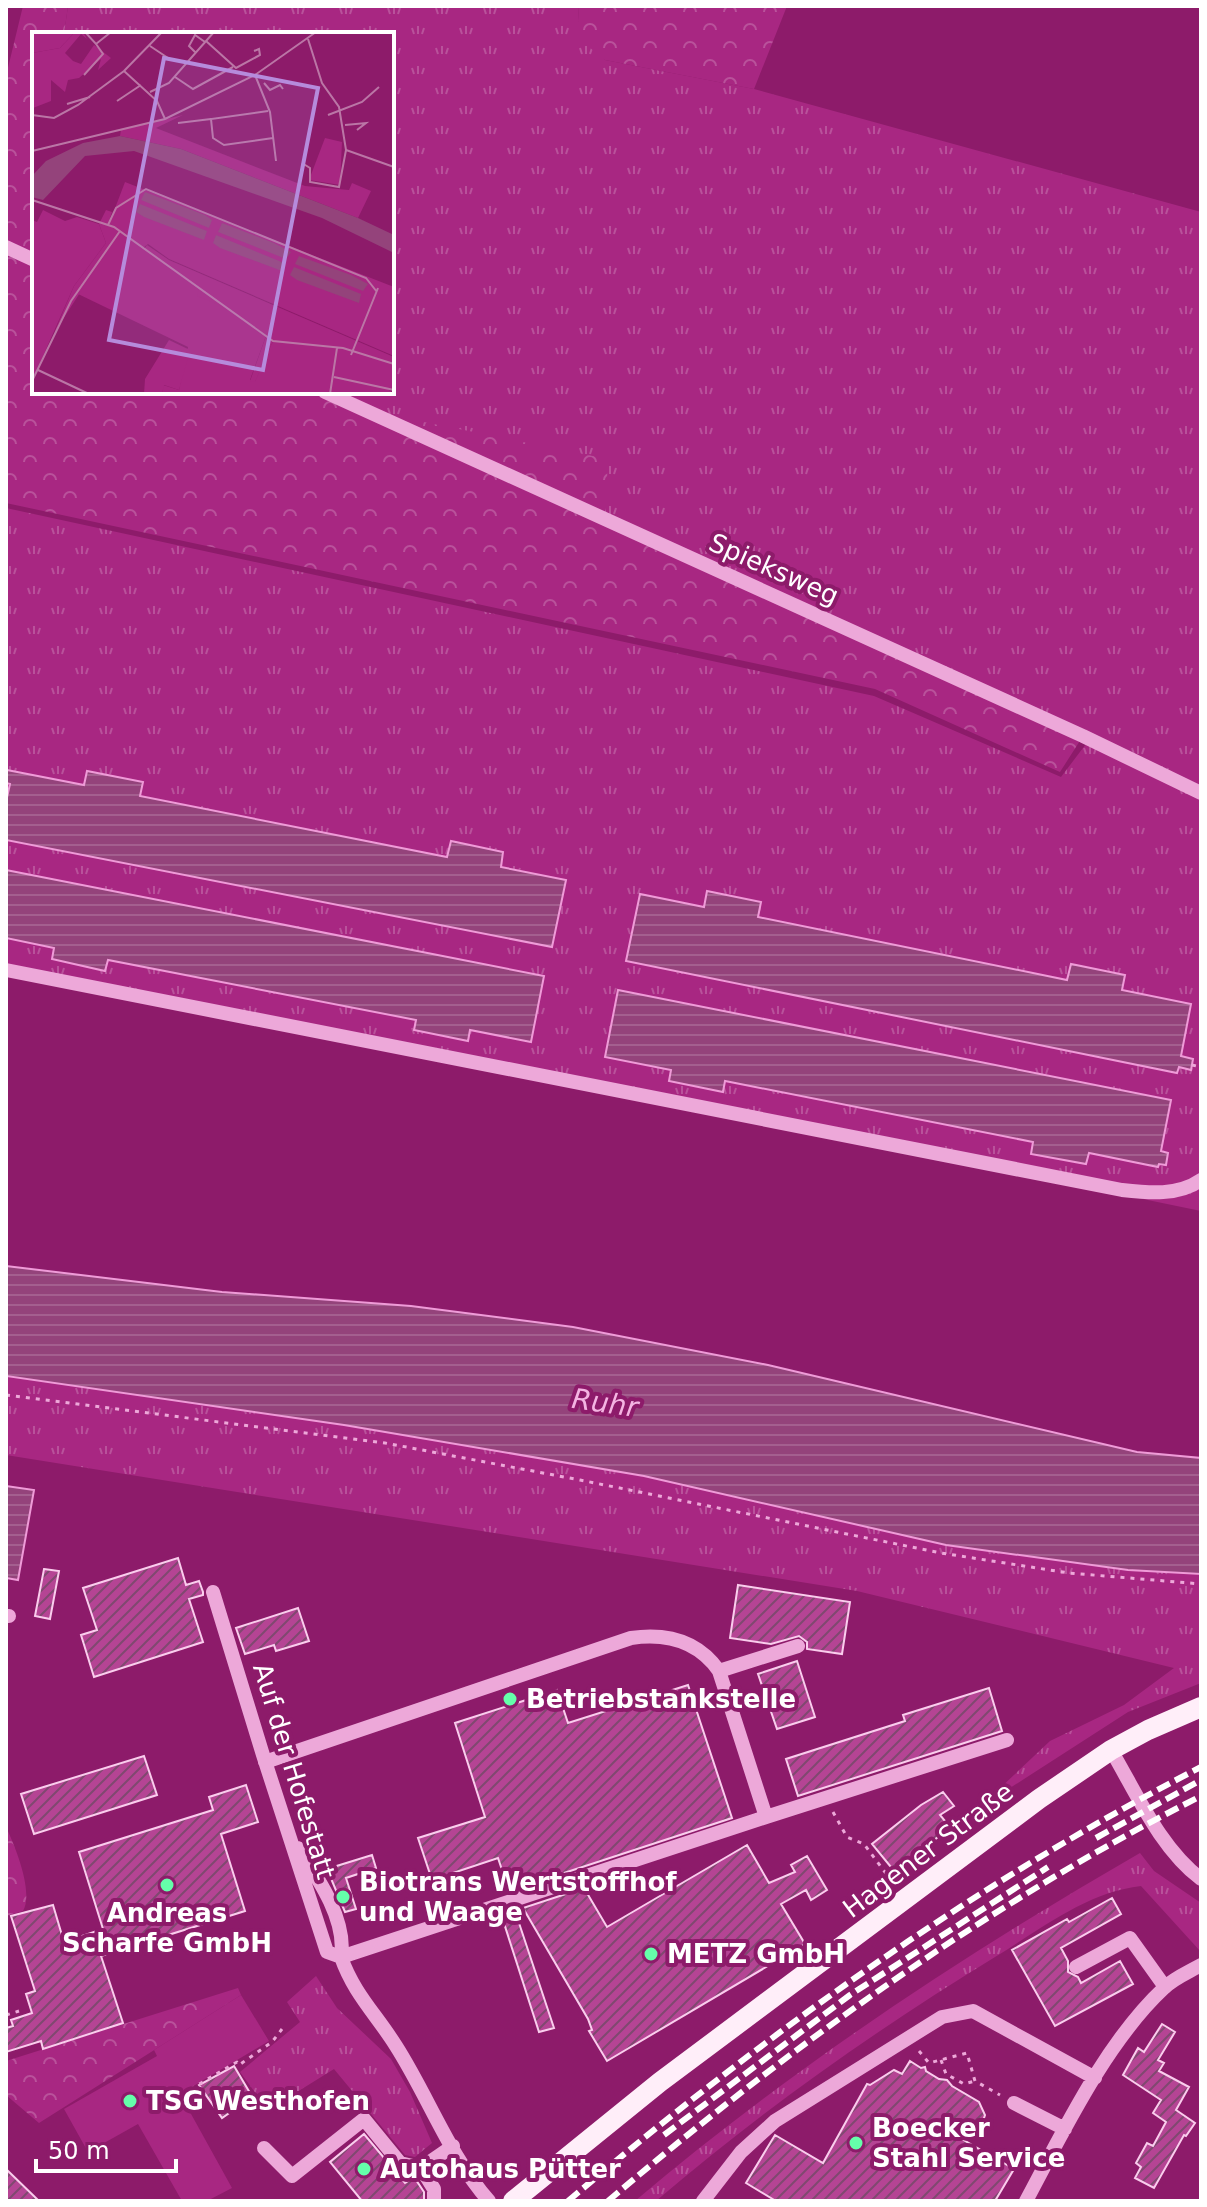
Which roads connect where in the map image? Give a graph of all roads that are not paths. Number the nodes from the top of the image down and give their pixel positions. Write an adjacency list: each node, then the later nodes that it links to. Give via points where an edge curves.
1 (6, 247): 2 (street)
2 (32, 259)
3 (329, 394): 4 (street, Spieksweg)
4 (1201, 793)
5 (6, 970): 6 (street, via 1122,1190 1154,1193)
6 (1201, 1180)
7 (213, 1592): 13 (street, Auf der Hofestatt)
8 (798, 1646): 9 (street)
9 (719, 1671): 13 (street, via 709,1657 676,1638 631,1638); 14 (street)
10 (1201, 1707): 12 (main road, Hagener Straße)
11 (1007, 1740): 14 (street)
12 (1111, 1750): 17 (street, via 1174,1852); 31 (main road, Hagener Straße, via 660,2082)
13 (265, 1762): 15 (street, Auf der Hofestatt)
14 (766, 1817): 19 (street)
15 (288, 1833): 16 (street, Auf der Hofestatt); 18 (street)
16 (300, 1871): 18 (street); 19 (street, Auf der Hofestatt, via 327,1952)
17 (1201, 1879)
18 (319, 1889): 19 (street, via 343,1944)
19 (341, 1957): 26 (street, Auf der Hofestatt, via 357,1994 395,2044)
20 (1201, 1965): 22 (street)
21 (1076, 1967): 22 (street, via 1130,1938)
22 (1165, 1987): 23 (street)
23 (1095, 2078): 25 (street); 32 (street, via 973,2011 942,2017 775,2121 756,2136)
24 (1014, 2103): 25 (street)
25 (1065, 2129): 33 (street)
26 (453, 2146): 28 (street); 30 (street, Auf der Hofestatt)
27 (264, 2148): 28 (street, via 292,2176 364,2119 400,2163)
28 (421, 2168): 29 (street, via 434,2189)
29 (434, 2201)
30 (489, 2201)
31 (513, 2201)
32 (703, 2201)
33 (1026, 2201)

